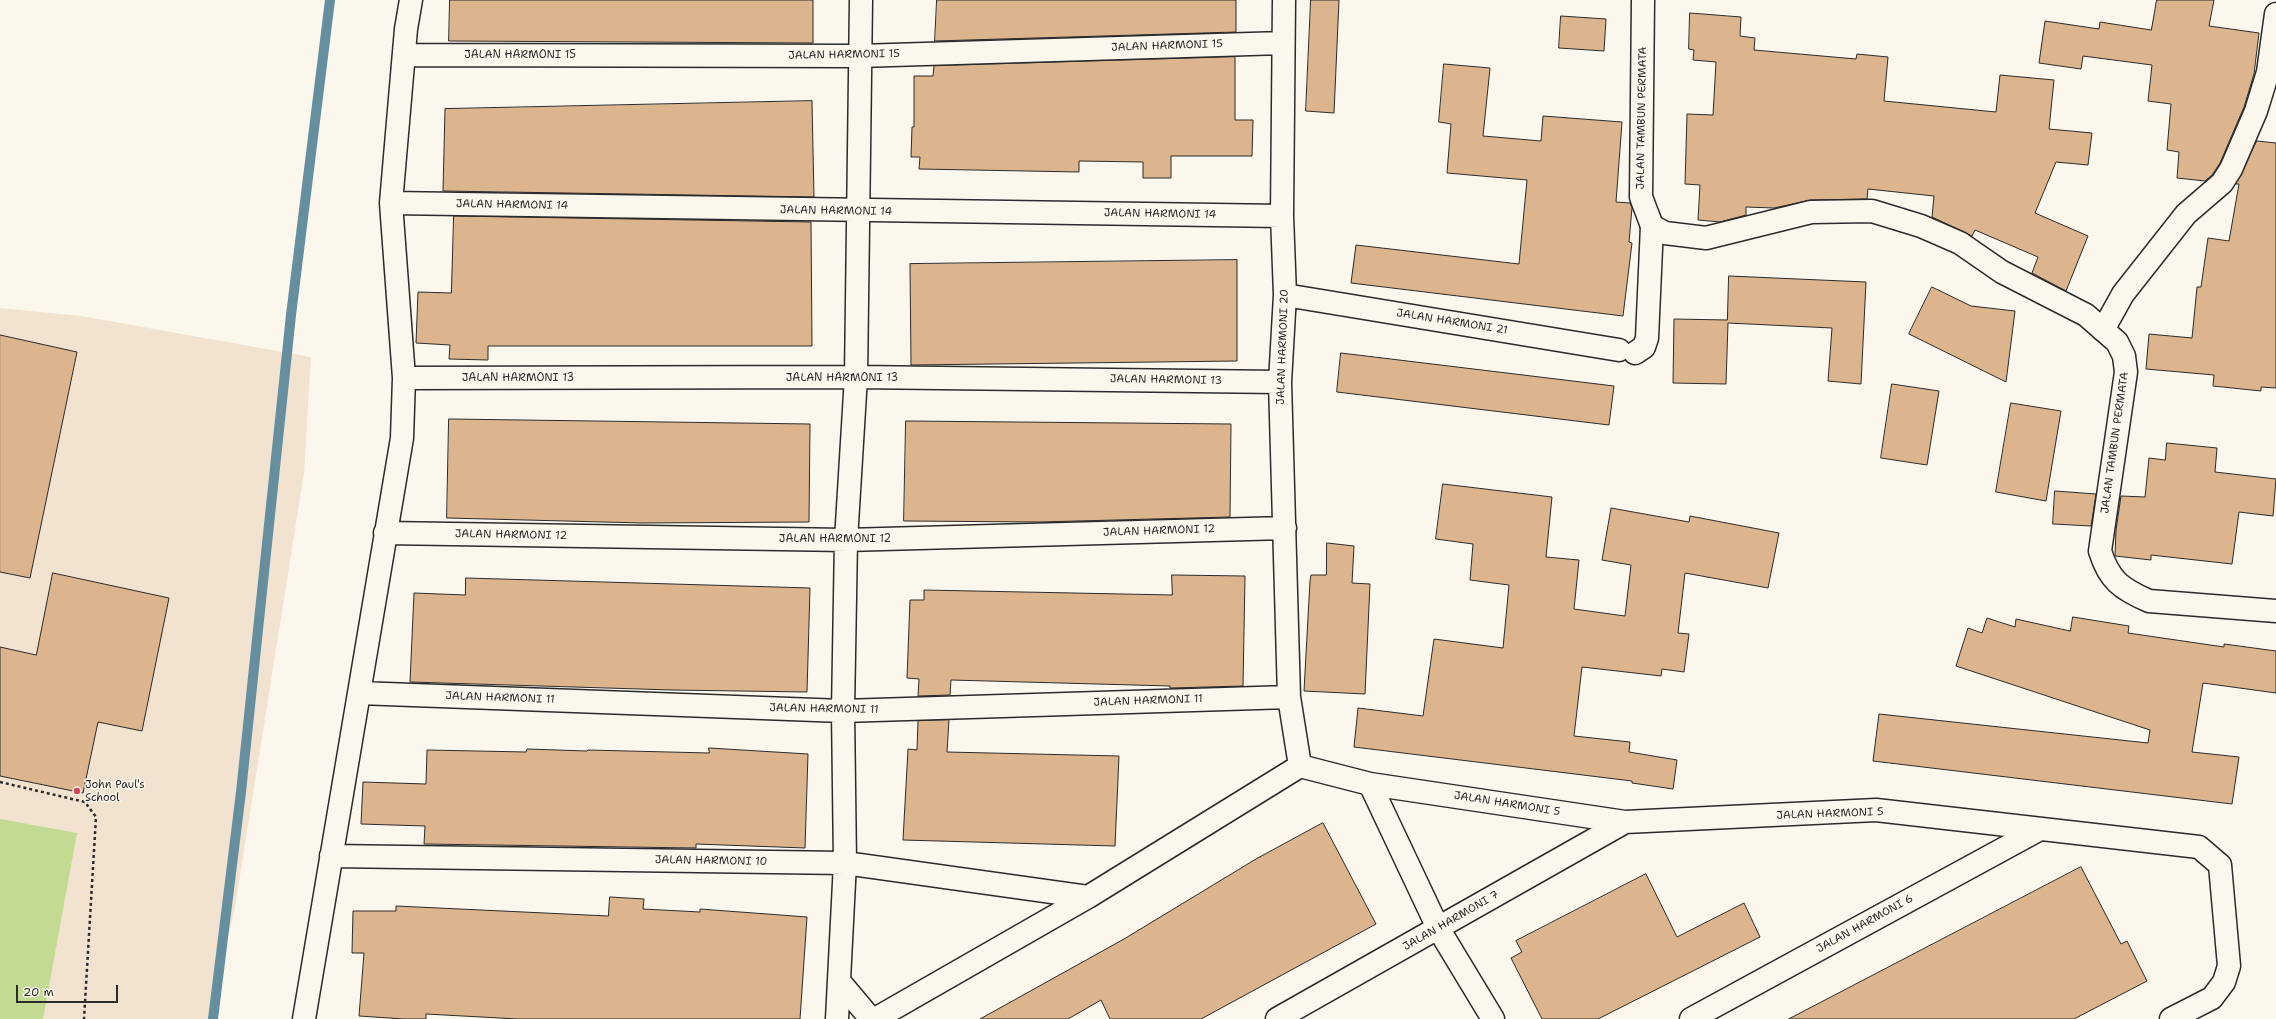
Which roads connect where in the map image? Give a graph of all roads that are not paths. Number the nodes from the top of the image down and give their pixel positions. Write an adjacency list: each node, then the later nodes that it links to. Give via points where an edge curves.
1 (411, 0): 7 (street)
2 (861, 0): 8 (street)
3 (1284, 0): 6 (street, JALAN HARMONI 20)
4 (1643, 0): 12 (street, JALAN TAMBUN PERMATA, via 1641,197)
5 (2276, 14): 14 (street, via 2268,72 2242,146 2231,168 2222,183 2186,214 2123,294)
6 (1283, 43): 8 (street, JALAN HARMONI 15); 11 (street, JALAN HARMONI 20)
7 (404, 55): 8 (street, JALAN HARMONI 15); 9 (street)
8 (860, 56): 10 (street)
9 (391, 203): 10 (street, JALAN HARMONI 14); 16 (street)
10 (857, 211): 11 (street, JALAN HARMONI 14); 15 (street)
11 (1282, 216): 13 (street, JALAN HARMONI 20)
12 (1652, 226): 13 (street, JALAN HARMONI 21, via 1647,338 1644,347 1627,351); 14 (street, JALAN TAMBUN PERMATA, via 1665,233 1706,238 1811,212 1872,211 1921,226 1960,243 2002,272 2086,315)
13 (1285, 295): 17 (street, JALAN HARMONI 20)
14 (2103, 330): 21 (street, JALAN TAMBUN PERMATA, via 2117,342 2124,356 2126,372 2100,551 2106,569 2130,593 2149,601)
15 (856, 377): 16 (street, JALAN HARMONI 13); 17 (street, JALAN HARMONI 13); 20 (street)
16 (404, 378): 19 (street, via 402,438)
17 (1280, 382): 18 (street, JALAN HARMONI 20)
18 (1285, 528): 20 (street, JALAN HARMONI 12); 23 (street, JALAN HARMONI 20)
19 (385, 533): 20 (street, JALAN HARMONI 12); 22 (street)
20 (846, 540): 24 (street)
21 (2276, 611)
22 (359, 693): 24 (street, JALAN HARMONI 11); 29 (street)
23 (1289, 697): 24 (street, JALAN HARMONI 11); 25 (street, JALAN HARMONI 20)
24 (843, 711): 30 (street)
25 (1300, 766): 26 (street, JALAN HARMONI 5); 31 (street)
26 (1370, 784): 27 (street, JALAN HARMONI 5); 32 (street)
27 (1625, 822): 28 (street, JALAN HARMONI 5, via 1876,810); 32 (street, JALAN HARMONI 7)
28 (2040, 829): 40 (street, JALAN HARMONI 6); 41 (street, JALAN HARMONI 5, via 2199,846 2220,865 2229,966 2224,982 2212,998)
29 (331, 856): 30 (street, JALAN HARMONI 10); 34 (street)
30 (845, 863): 31 (street, JALAN HARMONI 10); 33 (street)
31 (1088, 897): 37 (street)
32 (1438, 928): 38 (street, JALAN HARMONI 7); 39 (street)
33 (839, 981): 35 (street); 36 (street)
34 (304, 1019)
35 (837, 1019)
36 (871, 1019)
37 (875, 1019)
38 (1276, 1019)
39 (1492, 1019)
40 (1691, 1019)
41 (2171, 1019)

